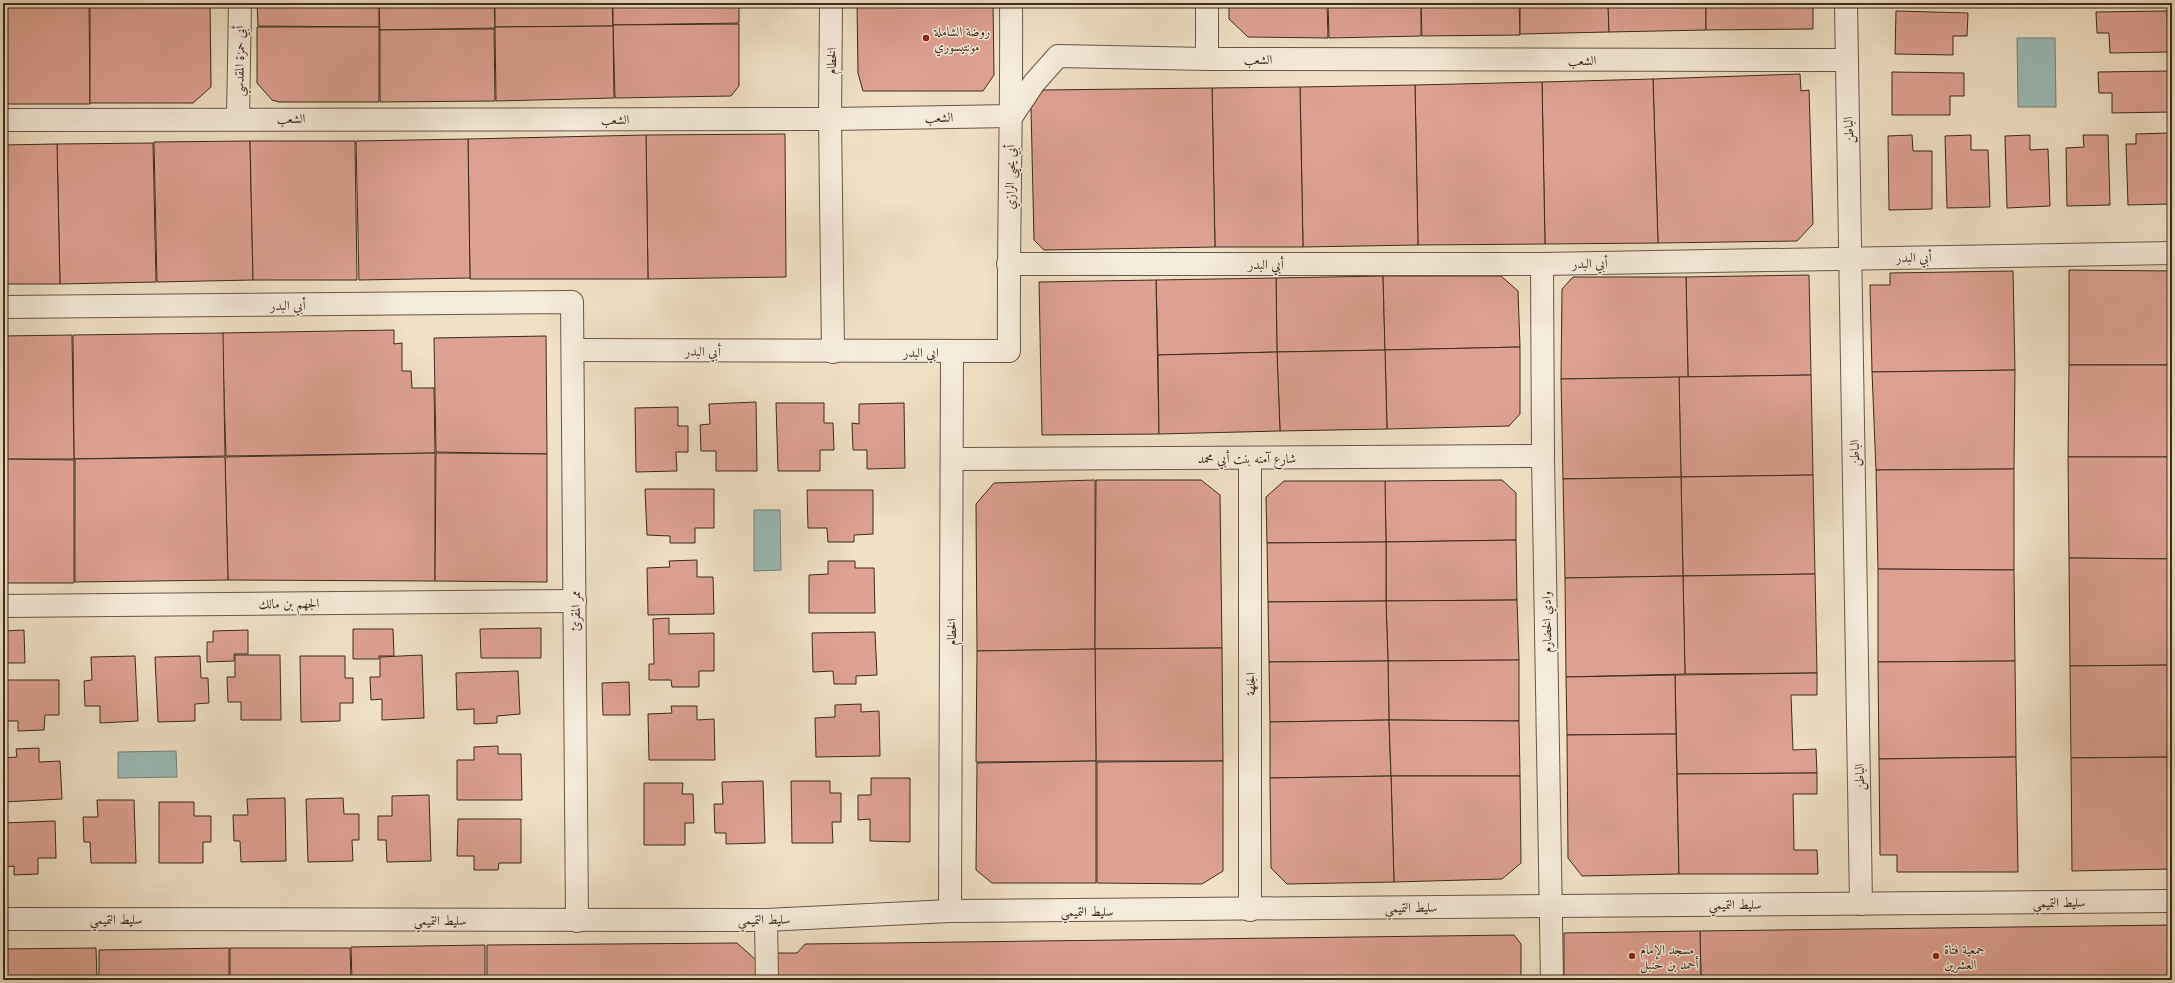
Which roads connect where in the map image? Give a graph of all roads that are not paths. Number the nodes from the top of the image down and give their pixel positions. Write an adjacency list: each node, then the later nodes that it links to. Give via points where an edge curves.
1 (240, 3): 9 (street, أبي حمزة المقدسي)
2 (832, 3): 10 (street, الخطام)
3 (1011, 3): 8 (street, أبي يحيى الرازي)
4 (1207, 3): 6 (street)
5 (1846, 3): 7 (street, الباطن)
6 (1207, 59): 7 (street, الشعب); 8 (street, الشعب, via 1058,56 1034,83)
7 (1846, 60): 13 (street, الباطن)
8 (1012, 116): 10 (street, الشعب); 14 (street, أبي يحيى الرازي)
9 (238, 118): 10 (street, الشعب); 11 (street, الشعب)
10 (830, 119): 20 (street, الخطام)
11 (3, 120)
12 (2172, 253): 13 (street, أبي البدر)
13 (1851, 258): 15 (street, أبي البدر); 28 (street, الباطن)
14 (1008, 264): 15 (street, أبي البدر); 19 (street, أبي يحيى الرازي)
15 (1542, 264): 22 (street, وادي الخضارم)
16 (572, 302): 17 (street, أبي البدر); 18 (street, ممر المقرئ)
17 (3, 308)
18 (573, 350): 20 (street, أبي البدر); 25 (street, ممر المقرئ)
19 (1009, 351): 21 (street, ابي البدر)
20 (833, 352): 21 (street, ابي البدر)
21 (952, 352): 23 (street, الخطام)
22 (1543, 456): 24 (street, شارع آمنه بنت أبي محمد); 29 (street, وادي الخضارم)
23 (952, 459): 24 (street, شارع آمنه بنت أبي محمد); 31 (street, الخطام)
24 (1250, 459): 30 (street, الجلهة)
25 (575, 601): 26 (street, الجهم بن مالك); 34 (street, ممر المقرئ)
26 (3, 606)
27 (2172, 901): 28 (street, سليط التميمي)
28 (1861, 904): 29 (street, سليط التميمي)
29 (1551, 905): 30 (street, سليط التميمي); 36 (street, وادي الخضارم)
30 (1250, 910): 31 (street, سليط التميمي)
31 (950, 911): 33 (street, سليط التميمي)
32 (3, 919): 34 (street, سليط التميمي)
33 (766, 920): 34 (street, سليط التميمي); 35 (street)
34 (578, 921)
35 (767, 980)
36 (1552, 980)

